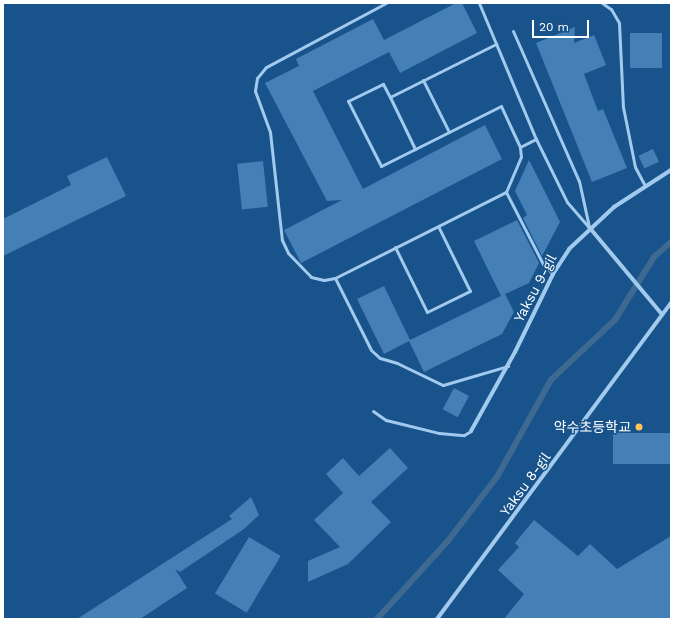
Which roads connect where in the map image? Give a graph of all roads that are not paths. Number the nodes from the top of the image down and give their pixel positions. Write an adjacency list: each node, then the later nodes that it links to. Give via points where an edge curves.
1 (386, 3): 19 (lane, via 266,67 257,78 255,90 270,132 282,240 299,268 311,277 324,280)
2 (479, 3): 5 (lane)
3 (602, 3): 13 (lane, via 611,9 618,23 623,107 635,167)
4 (513, 31): 16 (lane, via 580,181)
5 (496, 44): 6 (lane); 9 (lane)
6 (423, 80): 7 (lane); 8 (lane)
7 (390, 97): 11 (lane); 11 (lane, via 383,84 348,101 381,166)
8 (449, 132): 10 (lane, via 501,106); 11 (lane)
9 (536, 139): 10 (lane); 16 (lane, via 567,202)
10 (520, 147): 14 (lane, via 519,165)
11 (415, 149)
12 (671, 170): 13 (street, Yaksu 9-gil)
13 (644, 186): 16 (street, Yaksu 9-gil)
14 (506, 192): 15 (lane); 18 (lane, via 543,264)
15 (438, 226): 17 (lane); 17 (lane, via 470,291 427,312)
16 (589, 227): 18 (street, Yaksu 9-gil, via 569,249); 21 (street)
17 (395, 247): 19 (lane)
18 (553, 274): 22 (street, Yaksu 9-gil)
19 (335, 278): 22 (lane, via 371,350 380,358 397,363 443,385)
20 (671, 303): 21 (street, Yaksu 8-gil)
21 (661, 313): 25 (street, Yaksu 8-gil, via 544,477)
22 (508, 366): 24 (street, Yaksu 9-gil)
23 (373, 411): 24 (lane, via 386,420 440,433 464,436)
24 (471, 431)
25 (437, 619)

